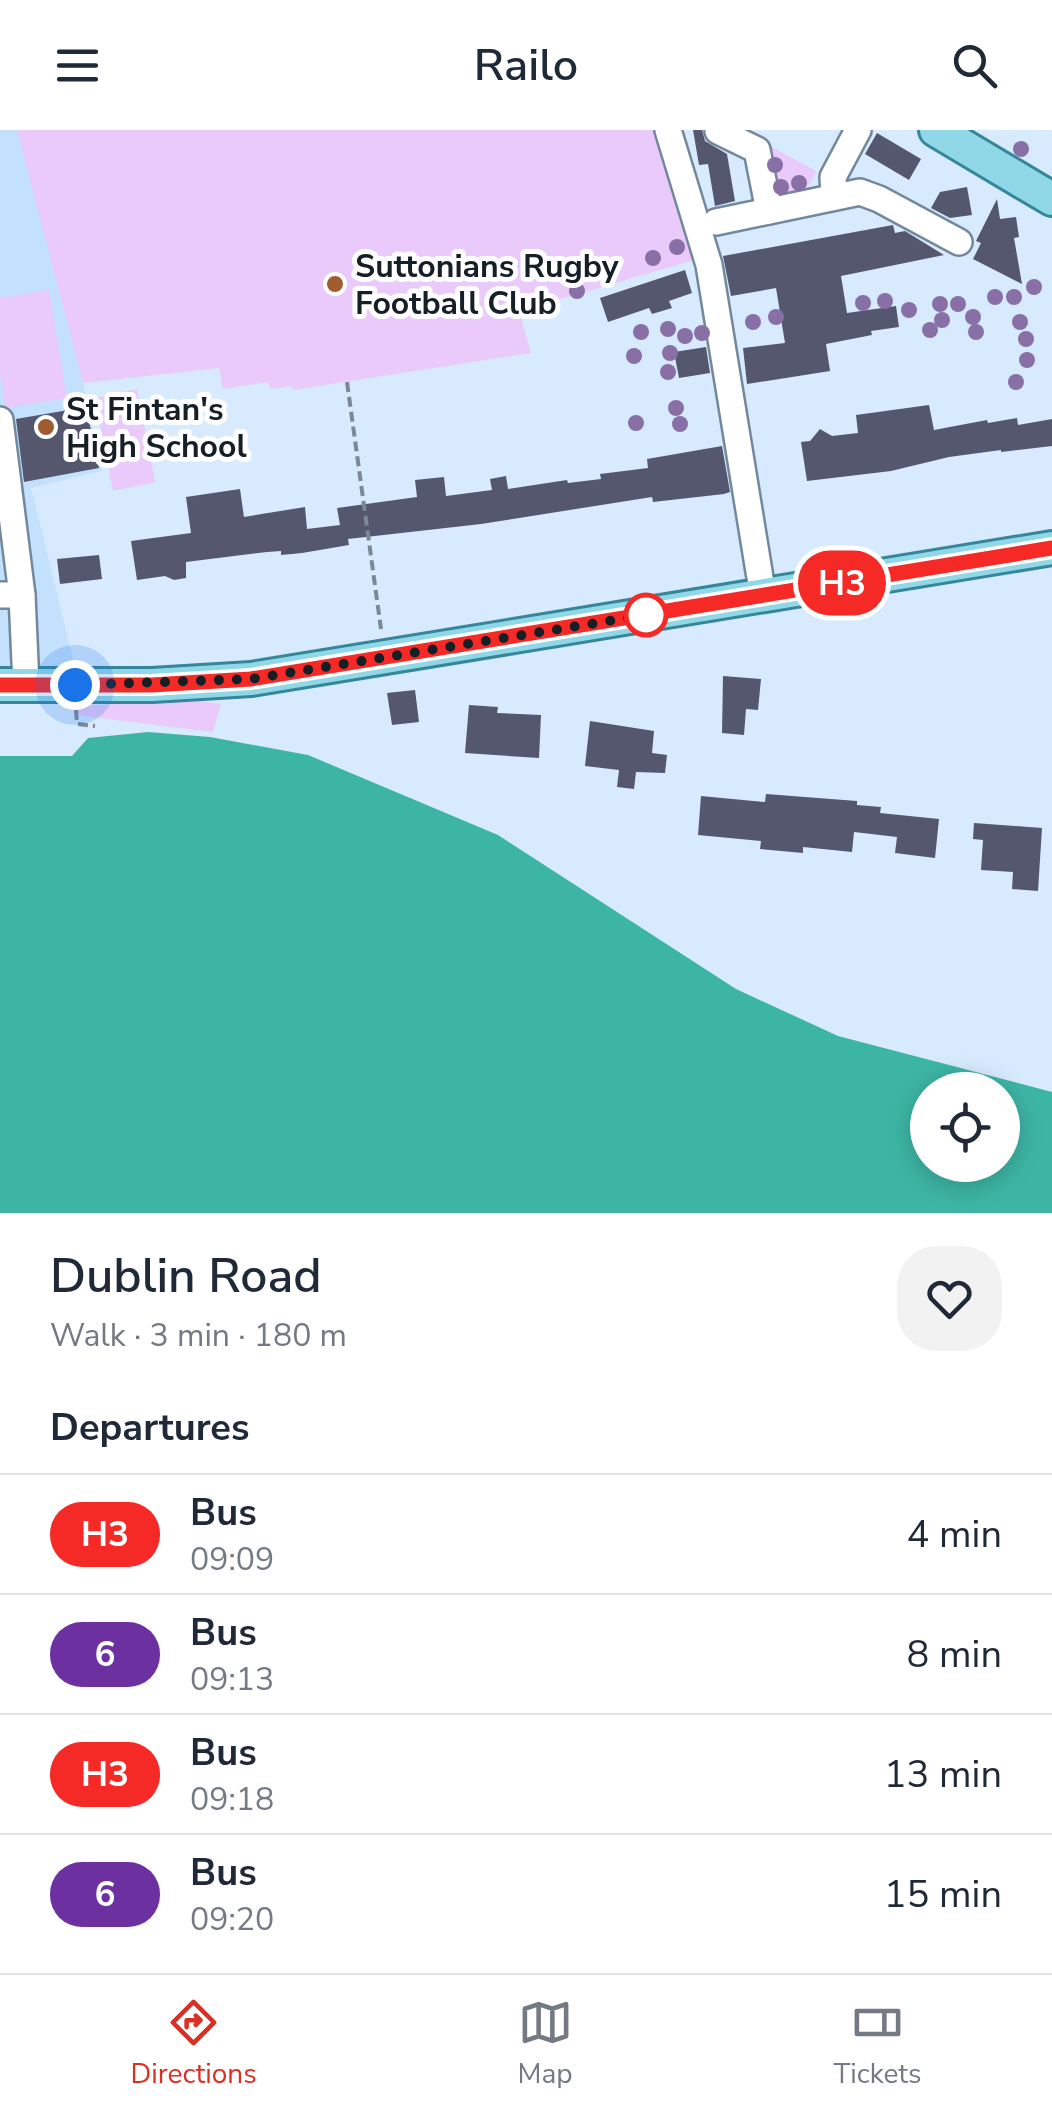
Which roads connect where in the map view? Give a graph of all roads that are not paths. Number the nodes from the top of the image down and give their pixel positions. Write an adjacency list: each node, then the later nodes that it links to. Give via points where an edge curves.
1 (668, 130): 13 (street, via 713,281)
2 (858, 130): 5 (street, via 833,177)
3 (936, 130): 6 (main road)
4 (718, 131): 7 (street, via 757,150 754,167)
5 (834, 197): 7 (street); 9 (street, via 860,192)
6 (1052, 199)
7 (769, 211): 8 (street)
8 (716, 222)
9 (958, 242)
10 (1, 435): 12 (street)
11 (1052, 548): 13 (main road)
12 (11, 595): 14 (street)
13 (764, 596): 14 (main road, via 251,679)
14 (13, 685)

